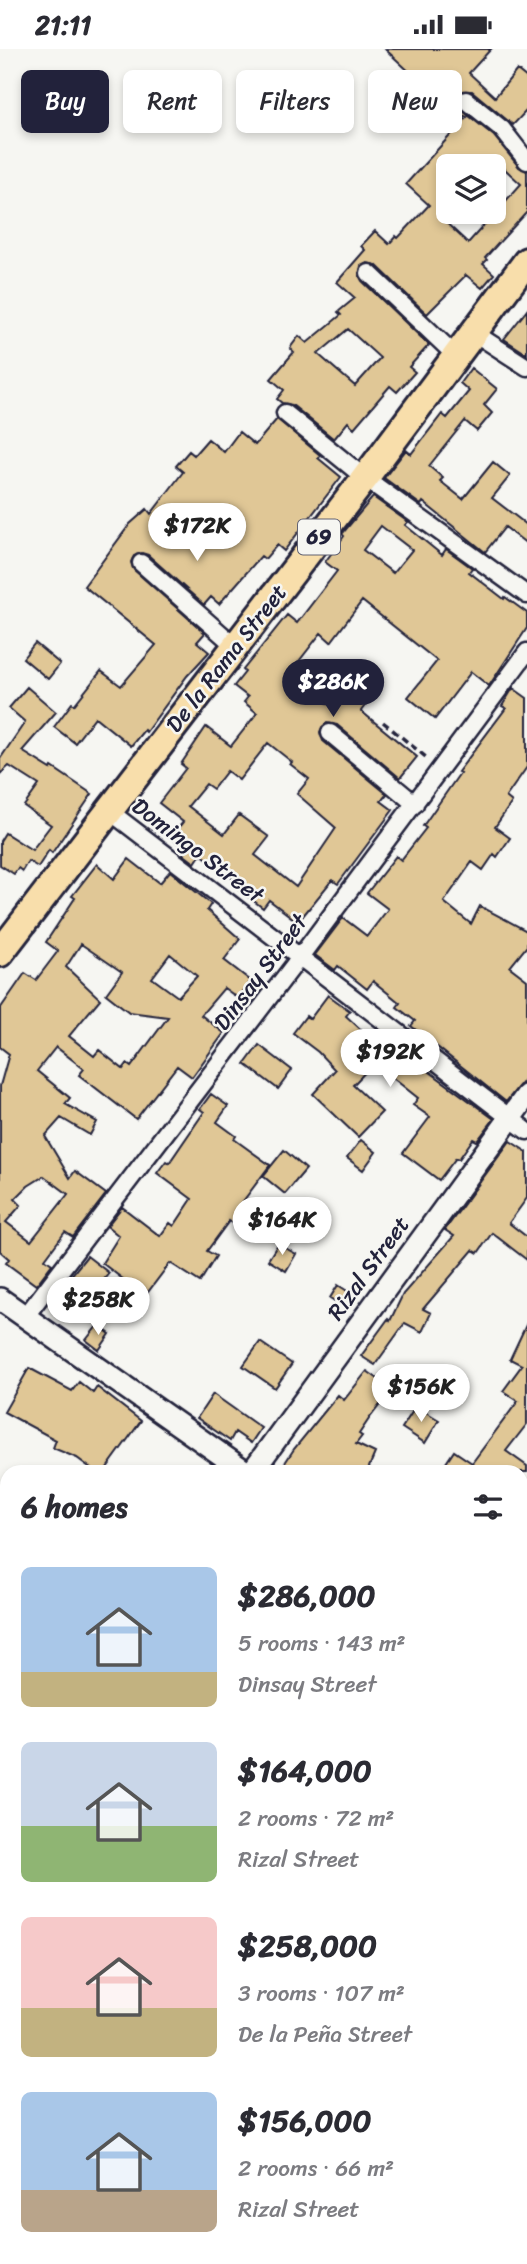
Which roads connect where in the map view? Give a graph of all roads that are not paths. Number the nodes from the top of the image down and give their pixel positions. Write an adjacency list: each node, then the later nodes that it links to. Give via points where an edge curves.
1 (466, 100): 2 (street, via 502,129)
2 (527, 161)
3 (527, 261): 5 (highway, De la Rama Street / 69)
4 (369, 272): 6 (street)
5 (474, 332): 6 (highway, De la Rama Street / 69); 7 (street)
6 (455, 355): 9 (highway, De la Rama Street / 69)
7 (527, 367)
8 (285, 413): 9 (street)
9 (365, 478): 11 (street); 12 (highway, De la Rama Street / 69)
10 (141, 563): 12 (street)
11 (527, 595)
12 (235, 646): 16 (highway, De la Rama Street / 69)
13 (527, 652): 15 (street, Dinsay Street)
14 (330, 733): 15 (street)
15 (415, 804): 18 (street, Dinsay Street)
16 (108, 810): 17 (highway, De la Rama Street / 69); 18 (street, Domingo Street)
17 (0, 953)
18 (300, 957): 20 (street, Domingo Street); 22 (street, Dinsay Street)
19 (527, 1095): 20 (street, Rizal Street)
20 (519, 1125): 24 (street, Rizal Street)
21 (0, 1299): 22 (street)
22 (25, 1317): 23 (street)
23 (236, 1465)
24 (257, 1465)

